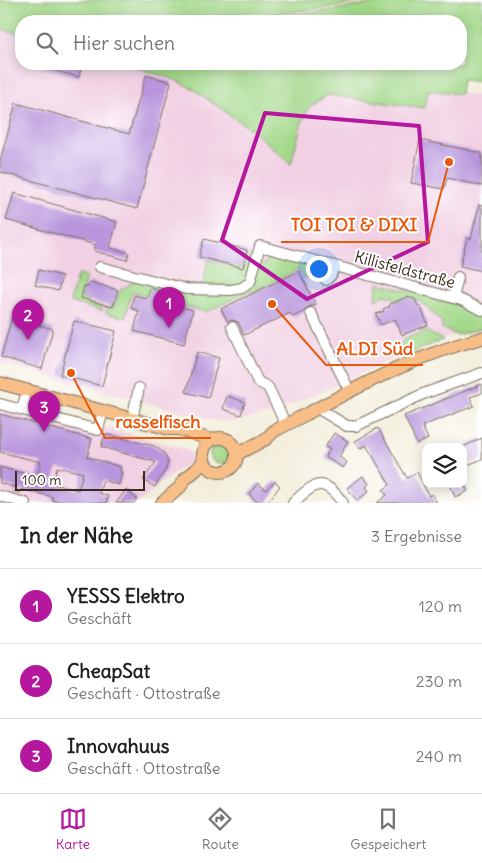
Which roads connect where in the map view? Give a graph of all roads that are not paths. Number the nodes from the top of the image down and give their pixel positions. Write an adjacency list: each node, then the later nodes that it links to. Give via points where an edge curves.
1 (334, 266): 2 (street, Killisfeldstraße, via 260,246 250,282 231,290 186,289); 4 (street, via 332,275); 5 (street, Killisfeldstraße)
2 (100, 267)
3 (458, 278): 5 (street)
4 (326, 280)
5 (453, 298): 6 (street, Killisfeldstraße)
6 (482, 310)
7 (311, 314): 14 (street)
8 (232, 327): 20 (street, via 258,382 268,387)
9 (482, 338): 14 (main road, via 416,360)
10 (482, 373): 16 (street, via 423,394 356,426 347,426)
11 (0, 383): 13 (main road)
12 (139, 388): 19 (street)
13 (28, 390): 17 (street); 18 (main road)
14 (350, 392): 16 (main road)
15 (0, 404): 17 (street)
16 (317, 408): 20 (main road)
17 (22, 410): 18 (street, via 98,430)
18 (103, 411): 19 (main road)
19 (132, 419): 21 (main road)
20 (286, 425): 23 (main road, via 266,439)
21 (169, 429): 22 (main road, via 179,429); 24 (main road, via 195,444)
22 (211, 440): 23 (main road, via 221,438); 24 (main road)
23 (234, 448): 25 (main road, via 235,461 231,467)
24 (204, 456): 25 (main road, via 208,466); 26 (main road)
25 (214, 470): 26 (main road)
26 (180, 487): 29 (main road)
27 (0, 496): 28 (street)
28 (25, 503)
29 (162, 503)
30 (293, 503): 31 (street, via 316,485 333,489)
31 (343, 503)

